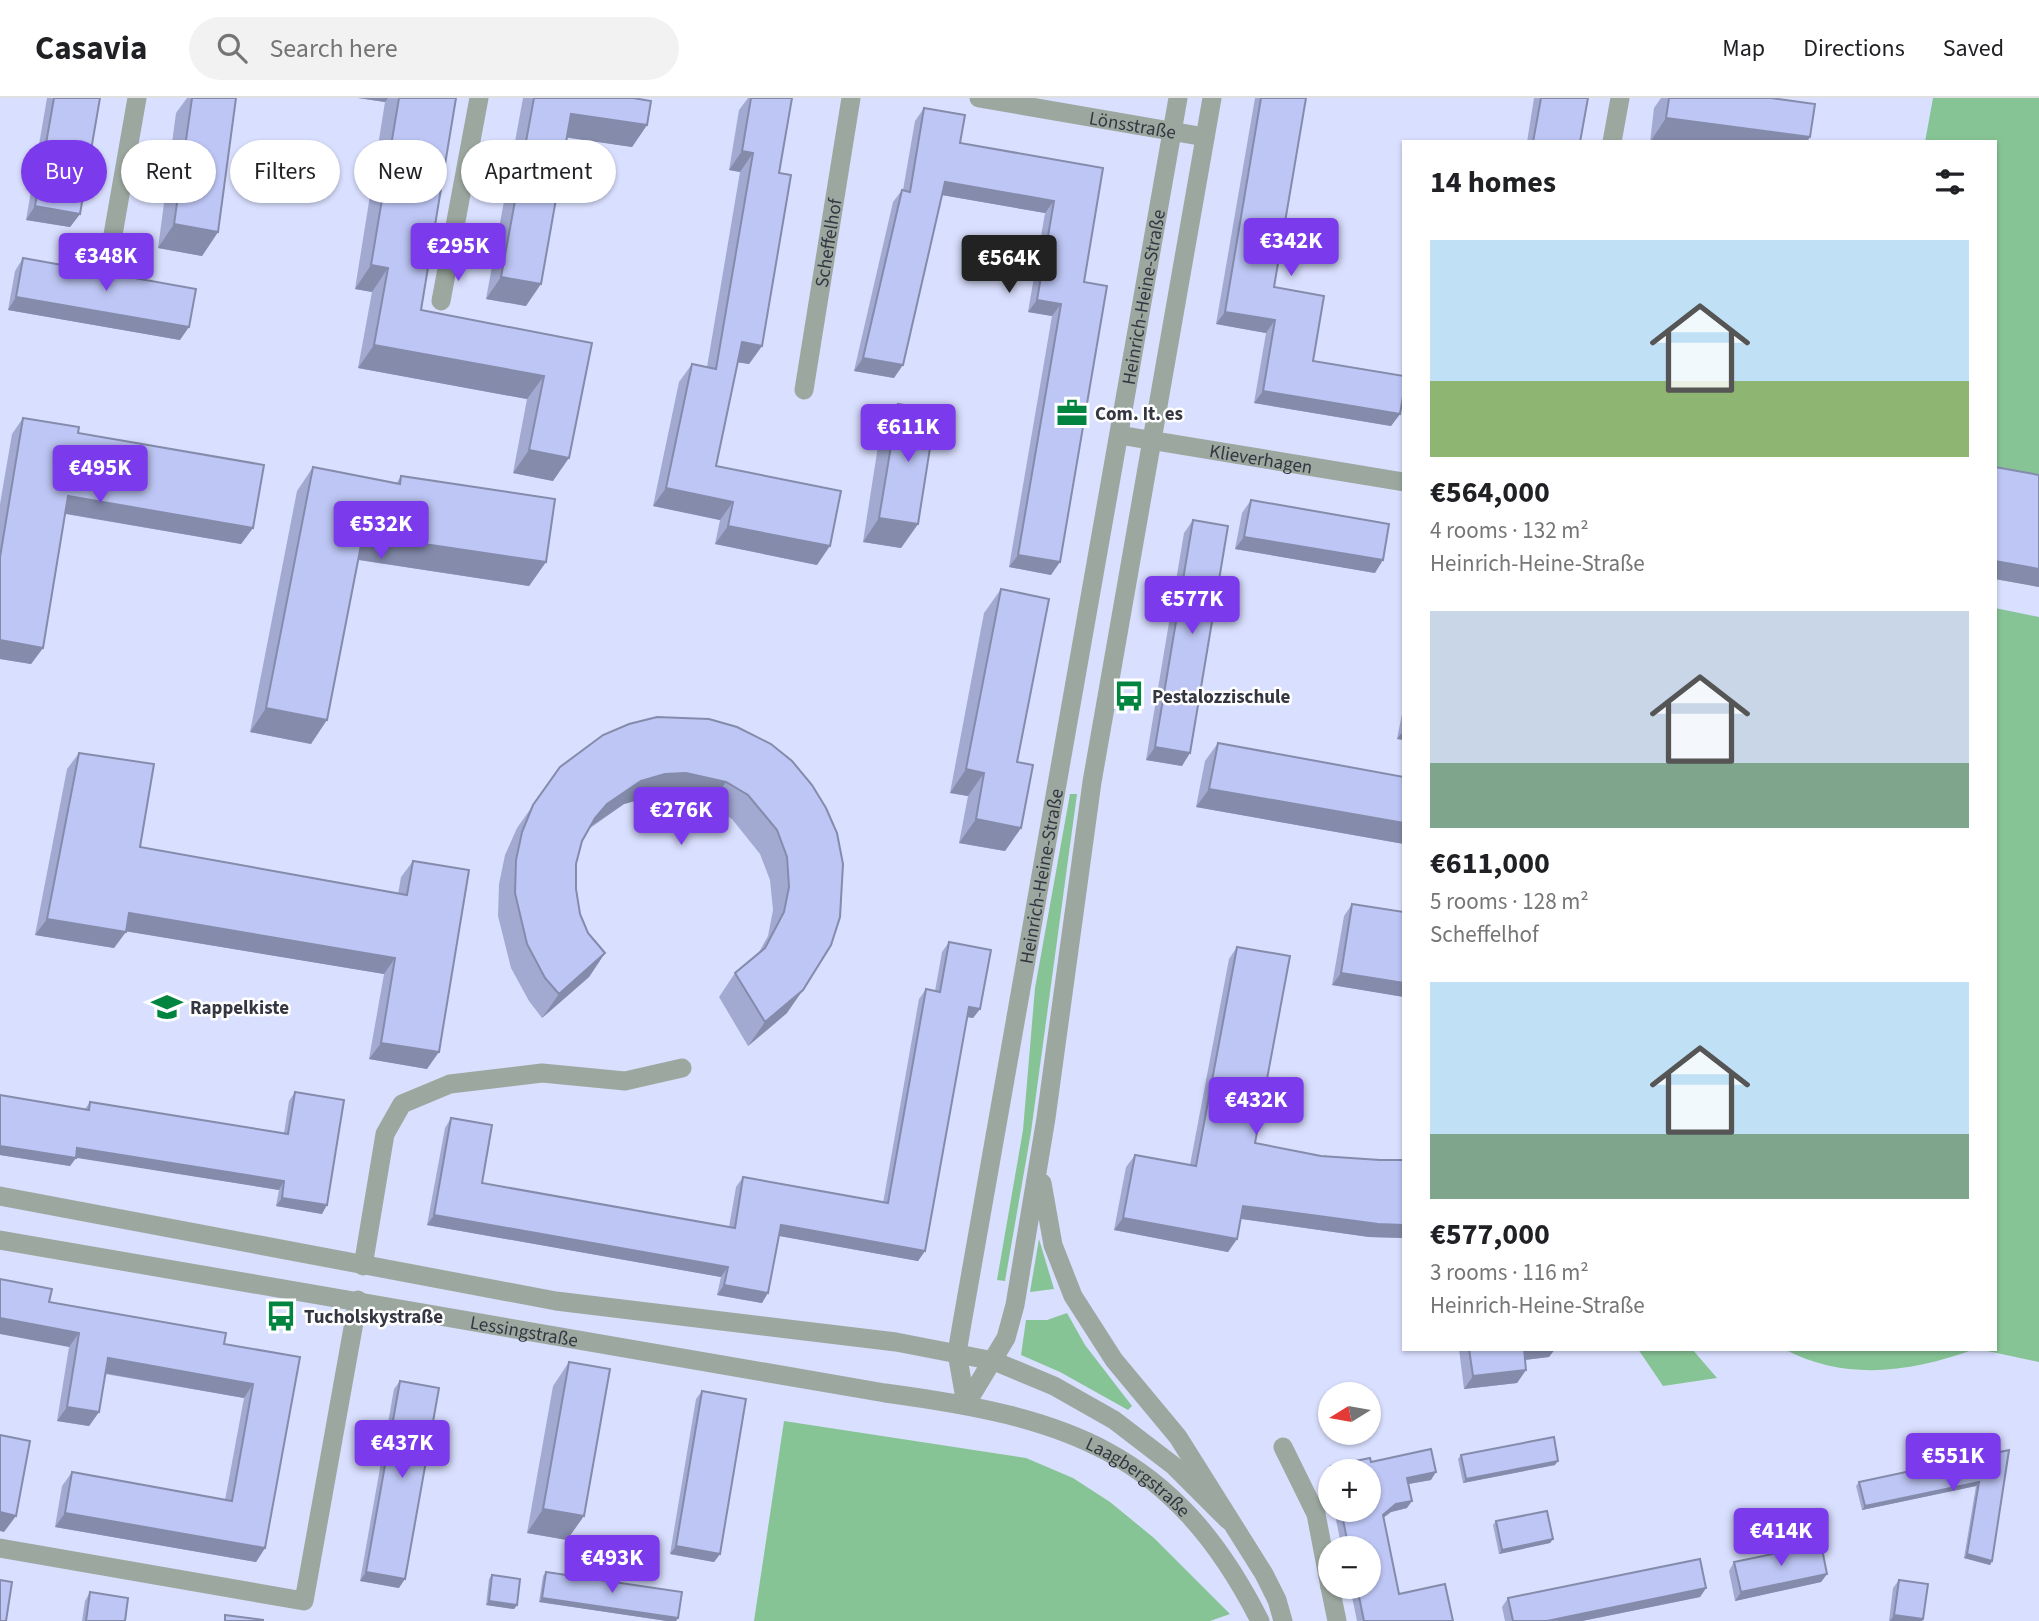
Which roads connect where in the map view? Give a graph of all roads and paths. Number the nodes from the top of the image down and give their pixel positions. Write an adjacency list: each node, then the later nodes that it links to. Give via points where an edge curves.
1 (137, 98): 11 (street)
2 (479, 98): 12 (street)
3 (851, 98): 13 (street, Scheffelhof)
4 (979, 98): 8 (street, Lönsstraße)
5 (1178, 98): 8 (street, Heinrich-Heine-Straße)
6 (1212, 98): 9 (street, Heinrich-Heine-Straße)
7 (1620, 98): 10 (street)
8 (1172, 131): 9 (street, Lönsstraße); 14 (street, Heinrich-Heine-Straße)
9 (1205, 136): 15 (street, Heinrich-Heine-Straße)
10 (1612, 140)
11 (111, 246)
12 (441, 301)
13 (804, 390)
14 (1119, 435): 15 (street, Klieverhagen); 23 (street, Heinrich-Heine-Straße)
15 (1152, 440): 16 (street, Klieverhagen); 18 (street, Heinrich-Heine-Straße, via 1092,782)
16 (1402, 482)
17 (682, 1068): 21 (street, via 625,1081 542,1073 450,1084 402,1104 385,1134)
18 (1040, 1162): 24 (street, Heinrich-Heine-Straße, via 1015,1305); 26 (street, Heinrich-Heine-Straße, via 1053,1245 1073,1296 1114,1360)
19 (0, 1196): 21 (street, Lessingstraße)
20 (0, 1240): 22 (street, Lessingstraße)
21 (363, 1266): 23 (street, Lessingstraße, via 556,1301 825,1332)
22 (358, 1300): 25 (street, Lessingstraße); 30 (street, via 304,1601)
23 (957, 1353): 24 (street, Laagbergstraße); 25 (street, Heinrich-Heine-Straße)
24 (994, 1361): 25 (street, Heinrich-Heine-Straße); 28 (street, Laagbergstraße, via 1054,1386 1114,1420 1174,1466)
25 (966, 1404): 32 (street, Laagbergstraße, via 1082,1437 1128,1463 1170,1495 1197,1525 1225,1561)
26 (1178, 1437): 28 (street, Laagbergstraße)
27 (1283, 1447): 29 (street, via 1316,1514)
28 (1228, 1520): 33 (street, Laagbergstraße, via 1264,1573)
29 (1320, 1536)
30 (0, 1548)
31 (1332, 1599): 34 (street)
32 (1260, 1621)
33 (1283, 1621)
34 (1337, 1621)

